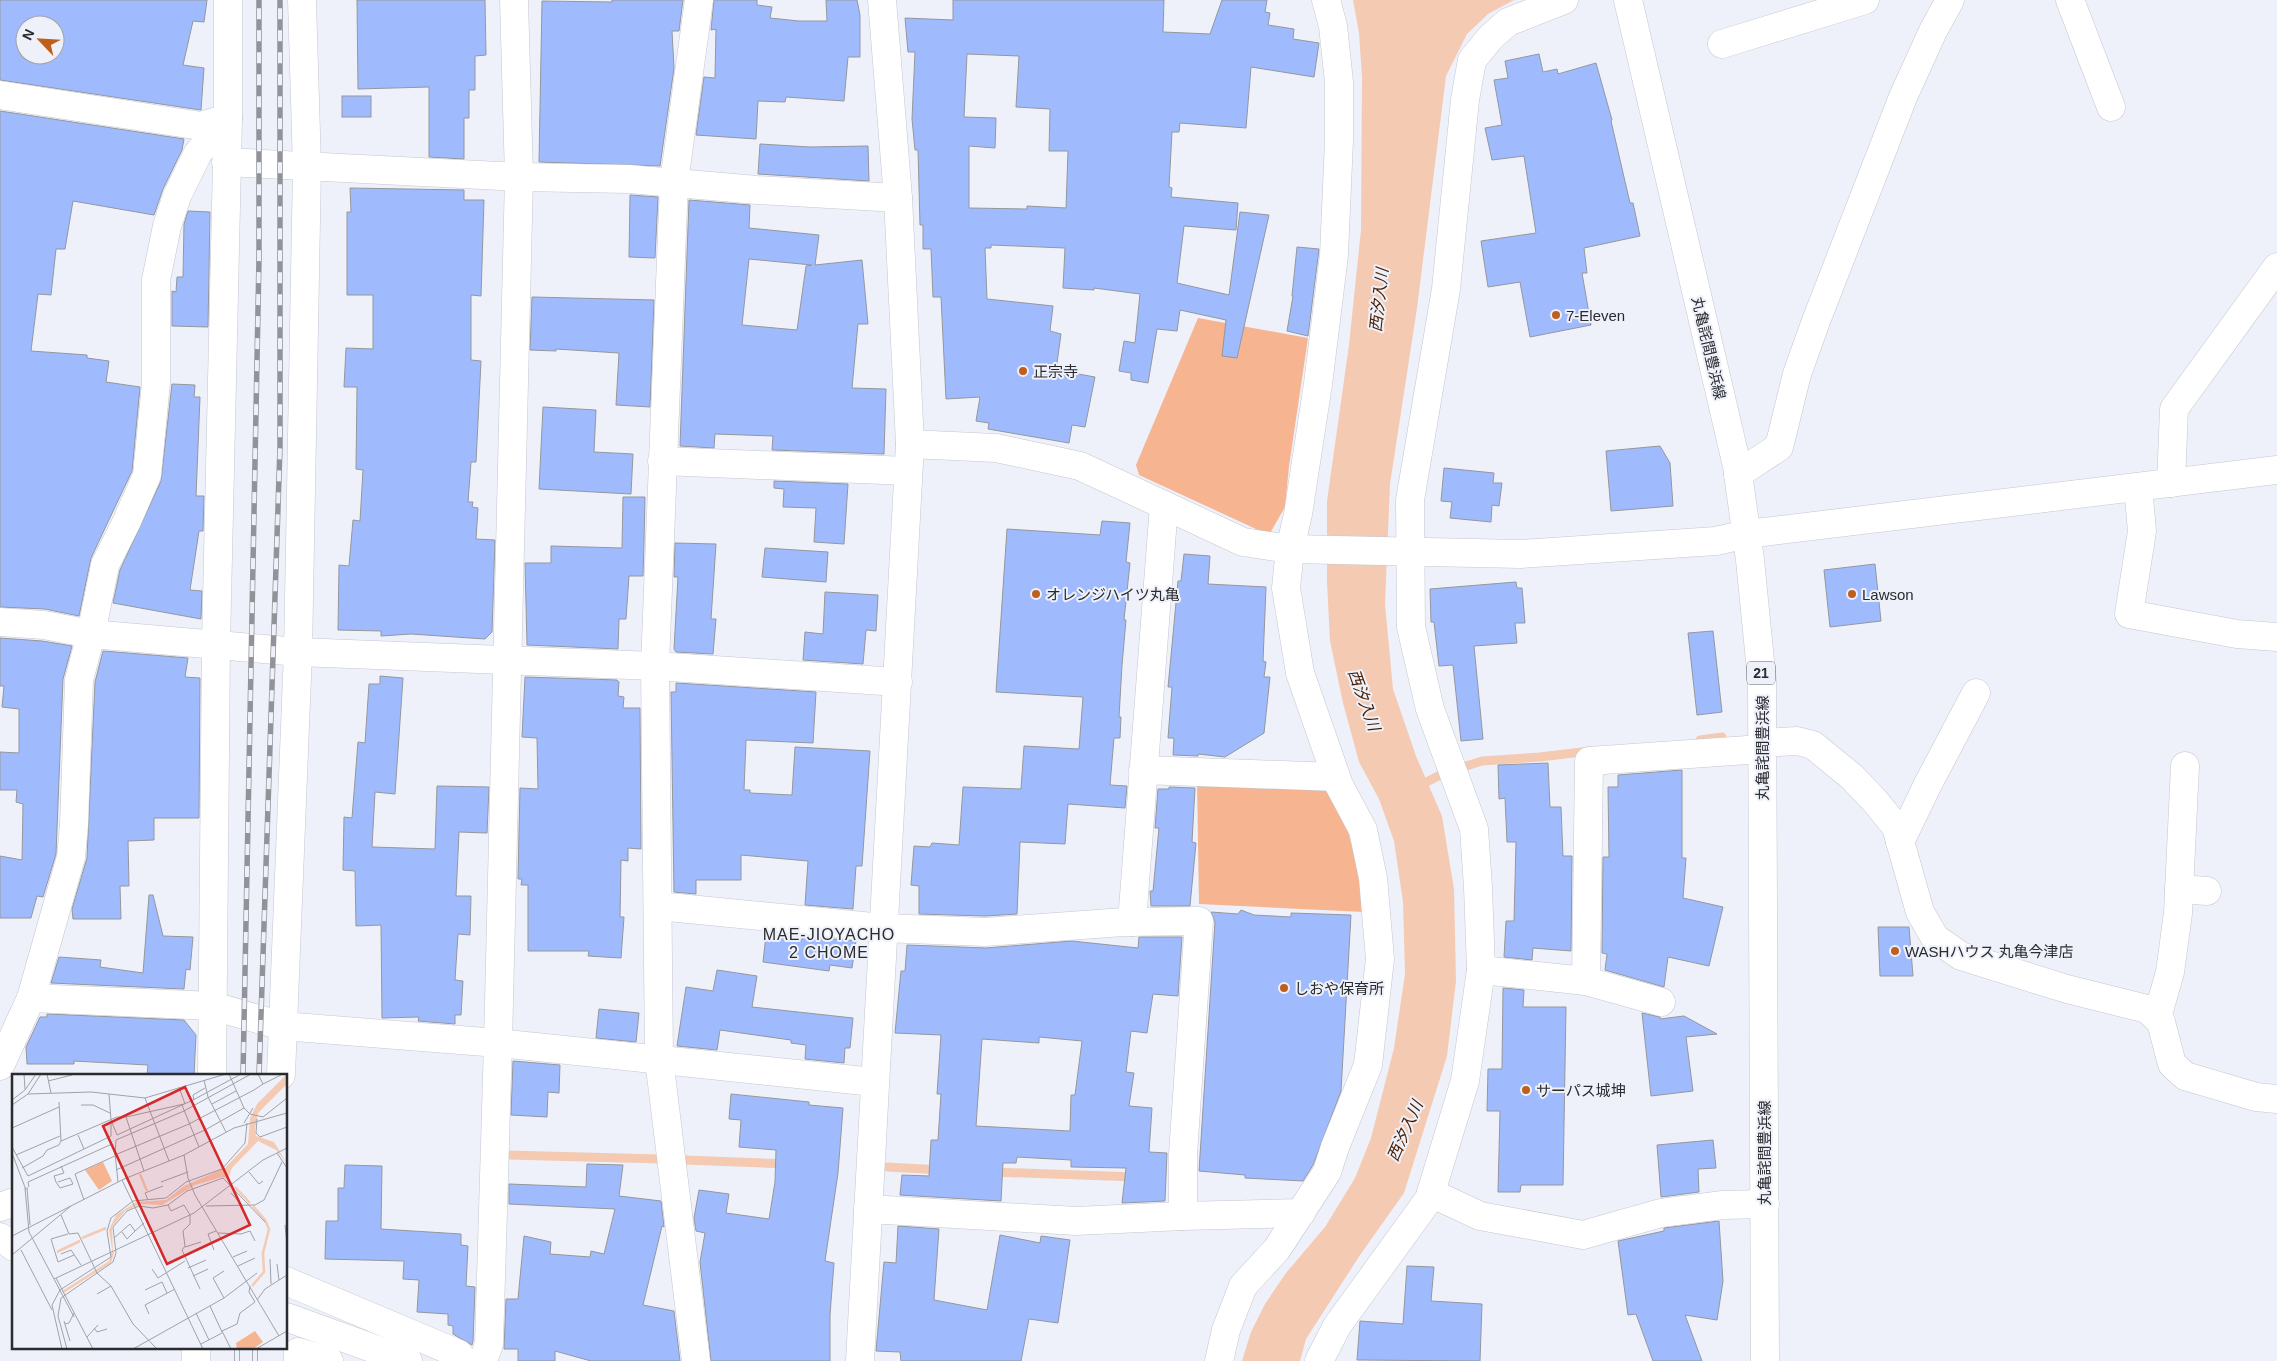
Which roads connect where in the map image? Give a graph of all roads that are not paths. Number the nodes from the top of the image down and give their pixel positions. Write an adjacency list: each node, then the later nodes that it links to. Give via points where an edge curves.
1 (228, 0): 15 (street)
2 (302, 0): 17 (street)
3 (514, 0): 18 (street)
4 (699, 0): 19 (street)
5 (882, 0): 20 (street)
6 (1326, 0): 30 (street, via 1333,26 1339,82 1334,255 1298,514)
7 (1564, 0): 31 (street, via 1508,22 1491,36 1472,60 1446,289 1410,500)
8 (1628, 0): 25 (street, 丸亀詫間豊浜線 / 21)
9 (1865, 0): 12 (street)
10 (1950, 0): 25 (street, via 1903,97 1816,321 1797,374 1779,448)
11 (2070, 0): 14 (street)
12 (1722, 44)
13 (0, 95): 15 (street, via 201,126)
14 (2111, 107)
15 (228, 118): 16 (street); 33 (street, via 198,153 177,196 168,226 156,280 156,383 147,475 105,564)
16 (226, 162): 17 (street); 35 (street)
17 (307, 167): 18 (street); 36 (street)
18 (519, 177): 19 (street); 37 (street)
19 (674, 182): 20 (street); 23 (street)
20 (898, 198): 22 (street)
21 (2274, 279): 26 (street, via 2174,409)
22 (909, 457): 23 (street); 28 (street, via 996,448 1080,466); 39 (street)
23 (662, 461): 38 (street)
24 (2277, 470): 26 (street)
25 (1738, 474): 29 (street, 丸亀詫間豊浜線 / 21)
26 (2171, 483): 27 (street)
27 (2138, 487): 29 (street); 34 (street, via 2142,531 2129,614 2237,634)
28 (1164, 505): 30 (street, via 1243,542); 43 (street)
29 (1747, 534): 31 (street, via 1716,541 1520,554); 41 (street, 丸亀詫間豊浜線 / 21, via 1762,681)
30 (1298, 549): 31 (street); 44 (street, via 1286,588 1300,673)
31 (1410, 552): 51 (street, via 1411,627 1430,709 1474,829)
32 (0, 622): 33 (street, via 44,625)
33 (91, 634): 35 (street); 53 (street, via 79,680 71,856)
34 (2277, 636)
35 (216, 644): 36 (street); 55 (street)
36 (298, 652): 37 (street); 57 (street)
37 (508, 659): 38 (street); 58 (street)
38 (655, 666): 39 (street); 48 (street)
39 (898, 682): 50 (street)
40 (1976, 693): 45 (street)
41 (1762, 746): 45 (street, via 1797,741 1813,745 1875,802 1896,827); 52 (street, via 1589,761); 67 (street, 丸亀詫間豊浜線 / 21)
42 (2185, 766): 46 (street)
43 (1143, 770): 44 (street); 49 (street)
44 (1336, 777): 70 (street, via 1363,830 1373,878 1380,959 1368,1065 1327,1172)
45 (1900, 842): 56 (street, via 1920,912 1935,938 1962,956 2147,1010)
46 (2179, 889): 47 (street); 56 (street, via 2170,972)
47 (2207, 891)
48 (658, 906): 50 (street); 59 (street)
49 (1132, 922): 50 (street, via 985,932); 71 (street, via 1199,921 1183,1154)
50 (883, 928): 63 (street)
51 (1481, 970): 52 (street); 65 (street, via 1465,1081)
52 (1586, 981): 54 (street)
53 (31, 998): 55 (street); 60 (street)
54 (1661, 1002)
55 (213, 1006): 57 (street); 61 (street)
56 (2158, 1018): 64 (street, via 2172,1064 2185,1076 2256,1098)
57 (282, 1026): 58 (street); 62 (street)
58 (498, 1043): 59 (street); 84 (street, via 489,1344)
59 (659, 1059): 63 (street); 85 (street)
60 (0, 1066)
61 (212, 1074)
62 (281, 1074)
63 (874, 1082): 69 (street)
64 (2277, 1099)
65 (1430, 1193): 67 (street, via 1480,1216 1583,1234 1661,1213 1723,1205); 88 (street, via 1429,1199 1337,1326)
66 (12, 1203): 68 (street)
67 (1765, 1204): 89 (street, 丸亀詫間豊浜線 / 21)
68 (0, 1207)
69 (868, 1209): 71 (street, via 1076,1221); 86 (street)
70 (1300, 1213): 71 (street); 87 (street, via 1277,1249 1243,1286 1226,1330)
71 (1183, 1216)
72 (0, 1224): 73 (street)
73 (12, 1228)
74 (0, 1237): 75 (street)
75 (12, 1246)
76 (288, 1282): 83 (street, via 459,1354)
77 (288, 1318): 82 (street)
78 (196, 1348): 79 (street)
79 (196, 1361)
80 (298, 1361): 81 (street, via 298,1352)
81 (329, 1361)
82 (408, 1361)
83 (463, 1361)
84 (482, 1361)
85 (696, 1361)
86 (860, 1361)
87 (1219, 1361)
88 (1319, 1361)
89 (1765, 1361)

